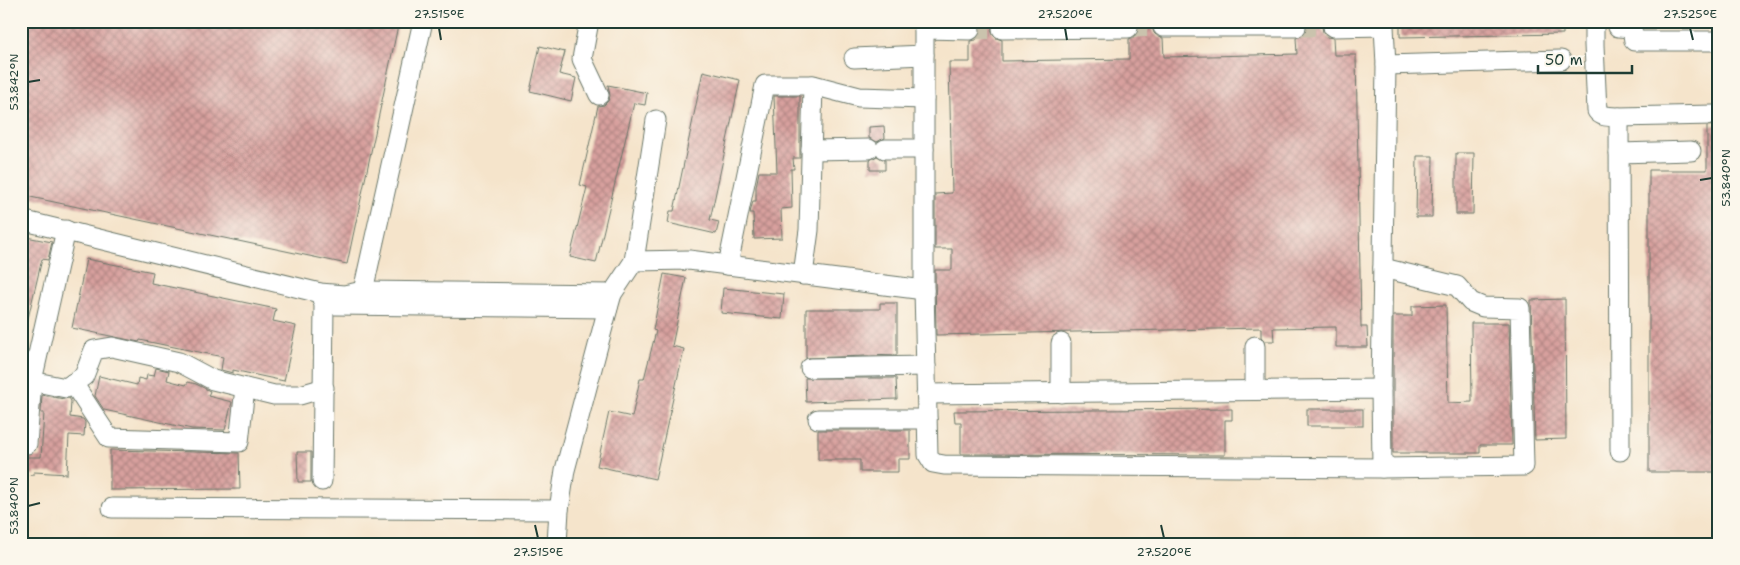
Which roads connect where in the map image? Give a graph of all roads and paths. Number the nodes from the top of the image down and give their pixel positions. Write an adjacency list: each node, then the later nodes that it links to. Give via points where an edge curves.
1 (423, 21): 34 (lane)
2 (589, 21): 18 (lane, via 582,59)
3 (1594, 21): 21 (lane, via 1597,111 1604,116)
4 (1617, 21): 12 (lane, via 1618,27 1632,28 1634,41)
5 (924, 25): 11 (lane); 13 (lane)
6 (1296, 27): 9 (lane)
7 (1333, 27): 16 (lane, via 1384,26)
8 (1128, 28): 10 (lane)
9 (1163, 28)
10 (1002, 29)
11 (970, 30)
12 (1719, 41)
13 (924, 55): 14 (lane); 19 (lane)
14 (854, 58)
15 (1562, 60): 16 (lane)
16 (1386, 65): 31 (lane)
17 (813, 85): 19 (lane, via 859,97); 24 (lane); 30 (lane, via 765,85)
18 (598, 95)
19 (924, 99): 23 (lane)
20 (1713, 115): 21 (lane)
21 (1619, 117): 26 (lane)
22 (656, 120): 29 (lane)
23 (924, 148): 24 (lane); 33 (lane)
24 (811, 150): 32 (lane, via 809,230)
25 (1691, 151): 26 (lane)
26 (1619, 153): 52 (lane)
27 (21, 220): 28 (lane)
28 (66, 230): 35 (lane); 41 (lane)
29 (634, 261): 30 (lane, via 689,260); 36 (lane)
30 (728, 265): 32 (lane)
31 (1383, 268): 45 (lane); 53 (lane, via 1456,286 1471,302 1483,308 1520,308 1524,466)
32 (803, 275): 33 (lane)
33 (924, 290): 39 (lane)
34 (363, 292): 35 (lane); 36 (lane)
35 (322, 299): 36 (lane); 44 (lane)
36 (610, 301): 56 (lane, via 565,470)
37 (1061, 343): 47 (lane)
38 (1255, 346): 46 (lane)
39 (926, 366): 40 (lane); 48 (lane)
40 (810, 368)
41 (27, 380): 42 (lane, via 66,388); 51 (lane, via 27,444)
42 (73, 383): 43 (lane, via 84,376 94,350 112,348 179,362 213,380); 43 (lane, via 109,438 229,442 239,442)
43 (246, 388): 44 (lane, via 274,395 300,395)
44 (324, 388): 54 (lane)
45 (1381, 389): 46 (lane); 53 (lane)
46 (1255, 390): 47 (lane)
47 (1061, 392): 48 (lane)
48 (926, 394): 50 (lane)
49 (818, 419): 50 (lane)
50 (927, 419): 53 (lane, via 928,455 933,463 944,465)
51 (21, 443)
52 (1620, 452)
53 (1382, 468)
54 (322, 480)
55 (112, 508): 56 (lane)
56 (559, 510): 57 (lane)
57 (557, 544)

